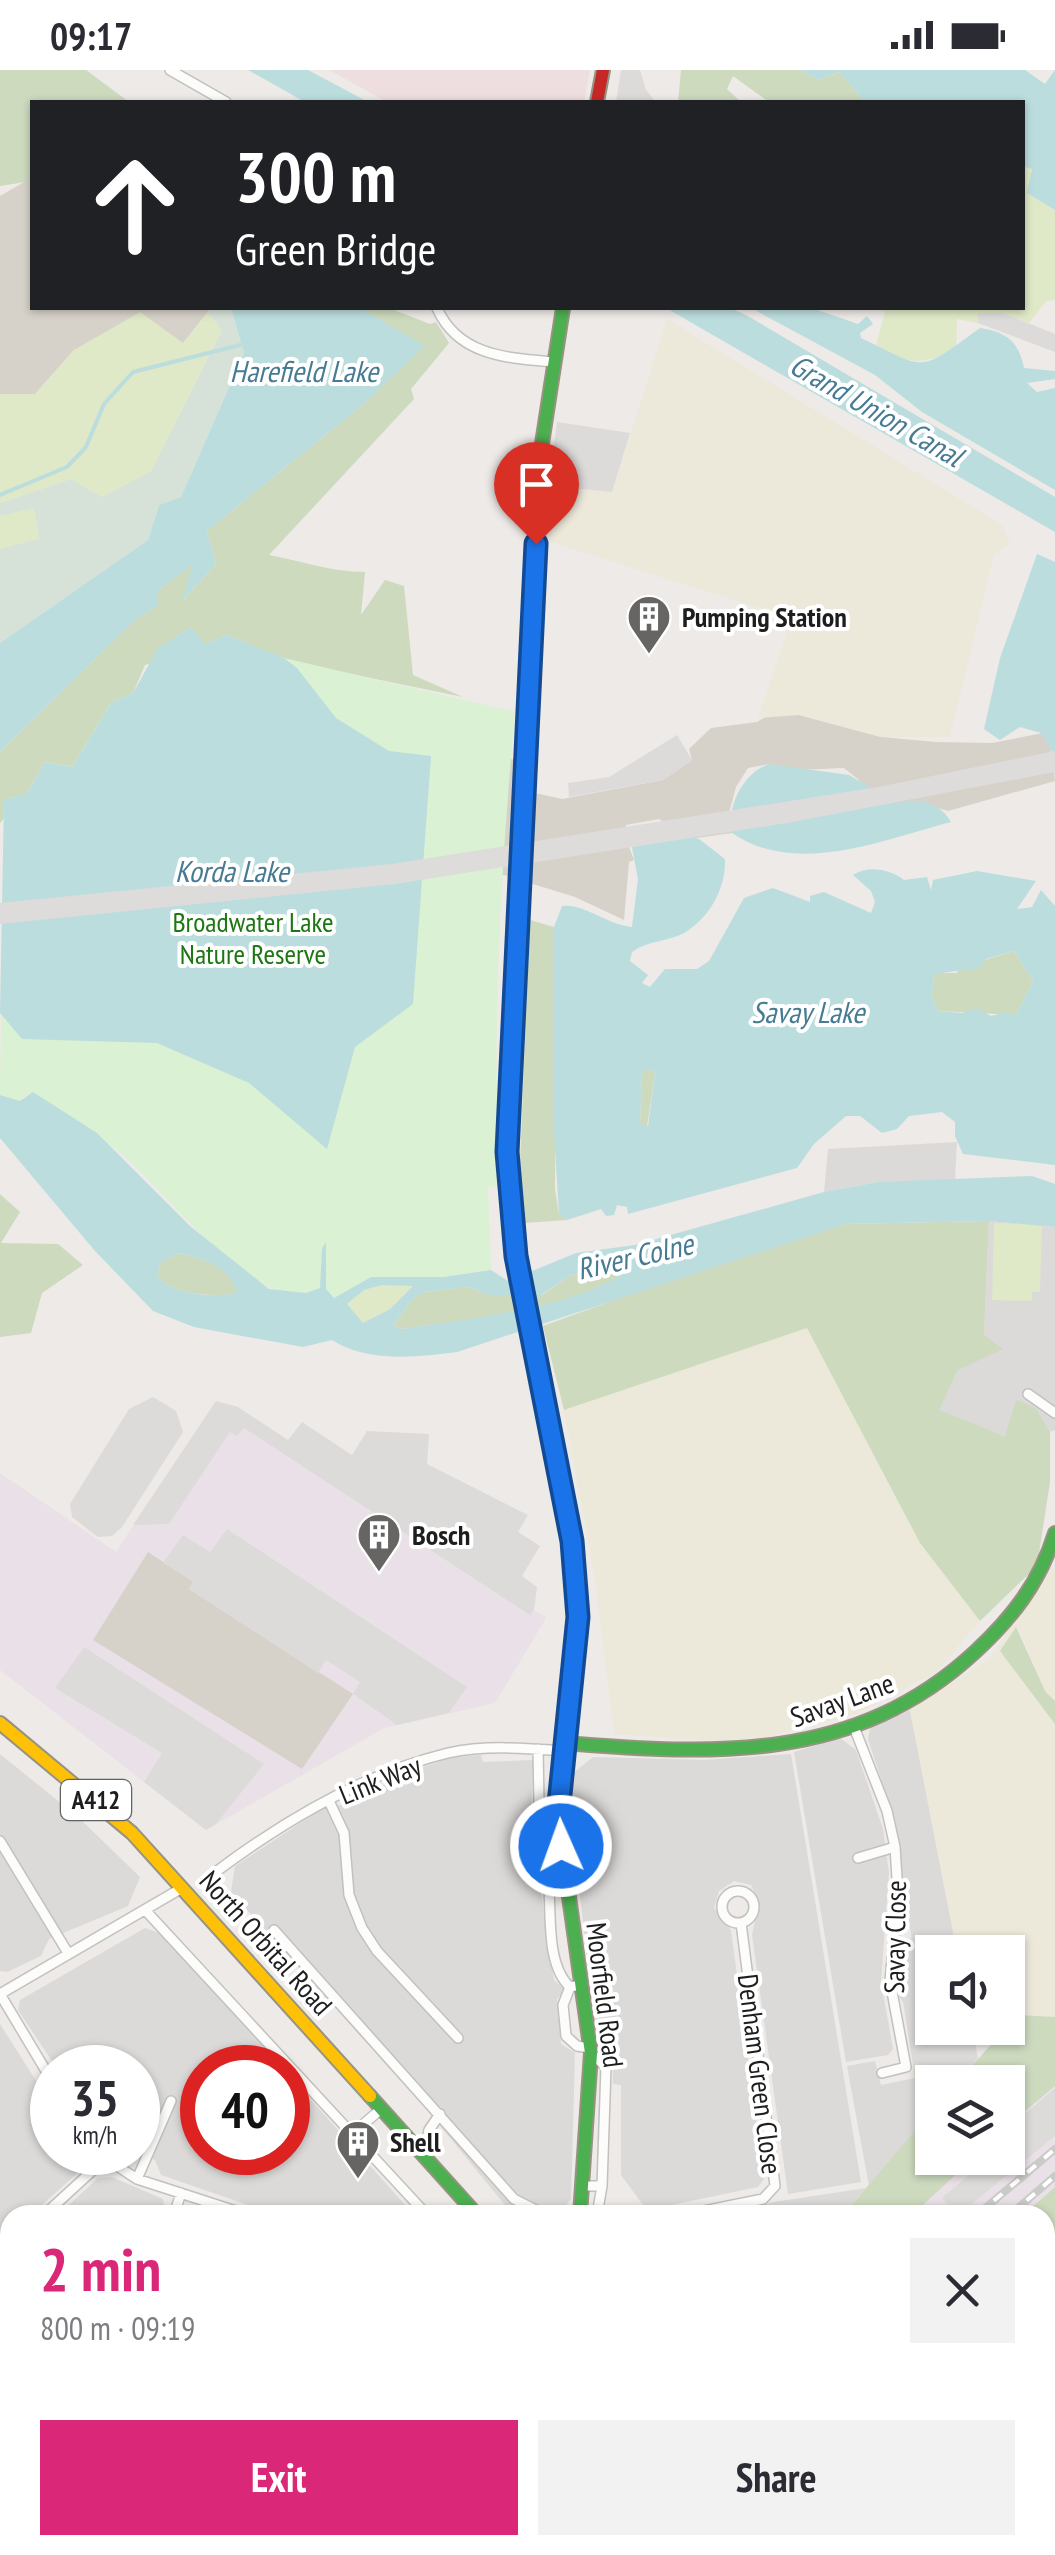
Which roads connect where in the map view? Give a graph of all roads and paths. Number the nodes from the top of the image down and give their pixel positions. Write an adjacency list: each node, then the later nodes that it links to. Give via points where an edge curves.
1 (170, 70): 3 (street)
2 (603, 70): 4 (street)
3 (222, 100)
4 (597, 100)
5 (438, 310): 7 (street, via 472,348)
6 (563, 310): 7 (street, Moorfield Road)
7 (554, 362): 13 (street, Moorfield Road, via 539,463 507,1152 516,1256 572,1541 578,1617)
8 (1028, 1394): 9 (street)
9 (1055, 1413)
10 (1055, 1534): 12 (street, Savay Lane, via 1044,1574 977,1652 942,1685)
11 (0, 1723): 22 (street, North Orbital Road / A412, via 72,1778)
12 (854, 1727): 13 (street, Savay Lane, via 756,1752); 18 (street, Savay Close, via 887,1810)
13 (563, 1747): 14 (street, Link Way); 16 (street, Moorfield Road)
14 (538, 1749): 15 (street, Link Way, via 450,1753); 16 (street, via 539,1803)
15 (329, 1801): 20 (street, Link Way); 29 (street, via 344,1832 349,1895 362,1928)
16 (558, 1814): 21 (street, Moorfield Road)
17 (0, 1841): 26 (street)
18 (894, 1847): 19 (street); 32 (street, Savay Close, via 898,1894 890,1982 906,2067)
19 (858, 1858)
20 (217, 1871)
21 (565, 1879): 27 (street, Moorfield Road); 27 (street, via 549,1889 559,1977)
22 (182, 1888): 23 (street); 34 (street, North Orbital Road / A412)
23 (146, 1911): 26 (street); 36 (street)
24 (740, 1923): 52 (street, Denham Green Close, via 776,2186 762,2200)
25 (274, 1930): 35 (street)
26 (68, 1953): 28 (street)
27 (575, 1986): 31 (street, Moorfield Road); 31 (street, via 562,2005 566,2036)
28 (0, 1994): 30 (street)
29 (458, 2038)
30 (30, 2045)
31 (590, 2051): 41 (street, Moorfield Road); 42 (street, via 606,2068)
32 (882, 2073)
33 (170, 2101): 40 (street)
34 (381, 2109): 36 (street); 37 (street, North Orbital Road / A412)
35 (440, 2114): 37 (street); 49 (street)
36 (352, 2134): 47 (street)
37 (423, 2156): 48 (street, North Orbital Road / A412)
38 (82, 2175): 44 (street)
39 (131, 2175): 40 (street)
40 (137, 2179): 43 (street)
41 (584, 2186): 42 (street); 50 (street, Moorfield Road)
42 (602, 2186): 51 (street)
43 (181, 2193): 45 (street); 46 (street)
44 (53, 2205)
45 (177, 2205)
46 (218, 2205)
47 (417, 2205)
48 (468, 2205)
49 (526, 2205)
50 (581, 2205)
51 (599, 2205)
52 (736, 2205)

